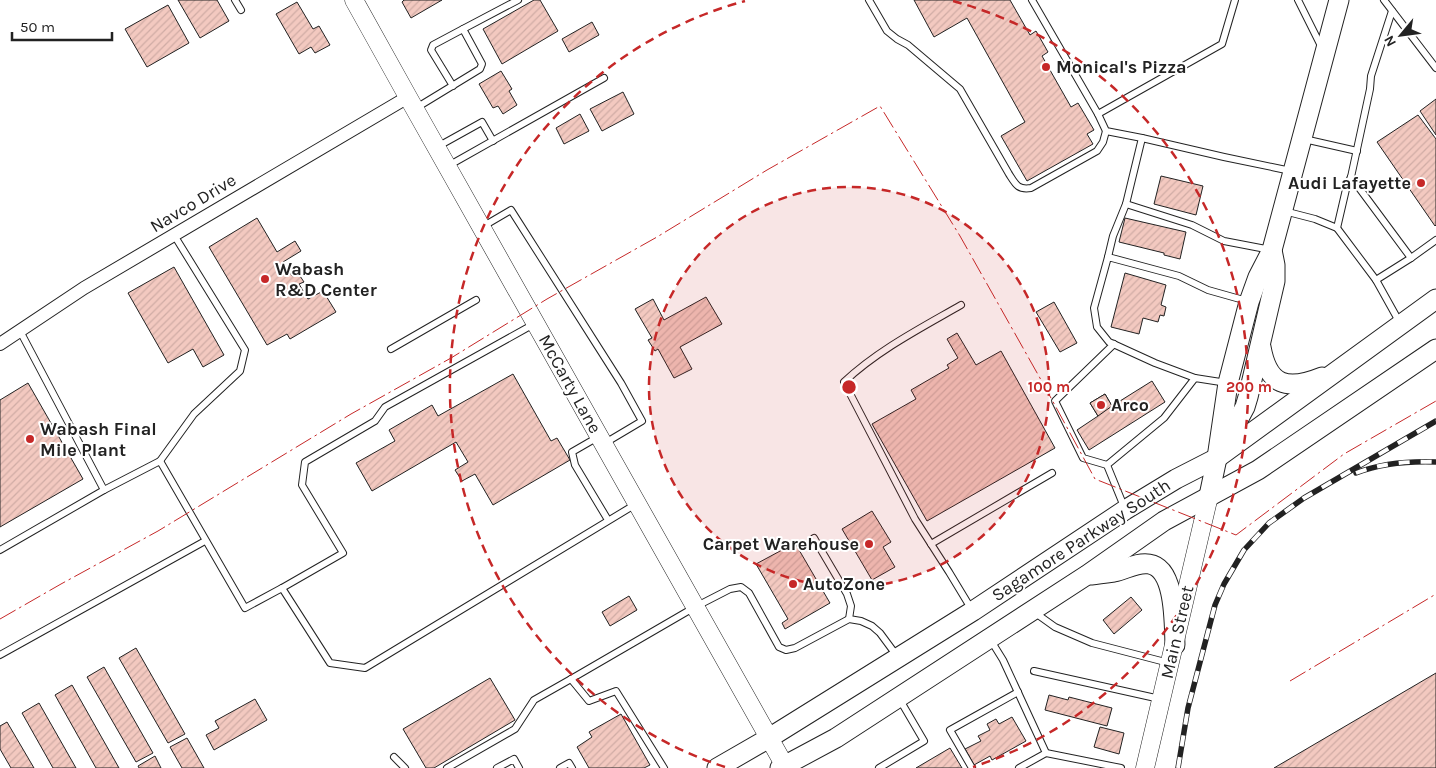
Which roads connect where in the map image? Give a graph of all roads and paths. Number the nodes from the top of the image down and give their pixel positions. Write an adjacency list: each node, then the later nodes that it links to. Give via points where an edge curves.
1 (235, 0): 10 (lane)
2 (354, 0): 17 (main road, McCarty Lane)
3 (518, 0): 12 (lane)
4 (870, 0): 19 (lane, via 888,31 960,89 1009,174 1023,189 1031,188 1097,151)
5 (1032, 0): 18 (lane)
6 (1235, 0): 18 (lane, via 1222,44)
7 (1298, 0): 13 (lane)
8 (1339, 0): 13 (main road)
9 (1384, 0): 11 (lane)
10 (241, 10)
11 (1392, 11): 14 (lane); 24 (lane, via 1371,76)
12 (463, 29): 16 (lane, via 482,64 480,69); 16 (lane, via 433,45 431,50)
13 (1325, 53): 21 (main road)
14 (1436, 68)
15 (604, 78): 22 (lane)
16 (453, 86): 17 (lane)
17 (411, 103): 23 (main road, McCarty Lane); 32 (street, Navco Drive)
18 (1098, 114): 19 (lane)
19 (1106, 132): 20 (lane)
20 (1142, 138): 26 (lane); 28 (lane)
21 (1302, 139): 24 (lane); 26 (main road)
22 (493, 141): 23 (lane, via 482,122); 25 (lane)
23 (436, 148): 25 (main road, McCarty Lane)
24 (1356, 151): 27 (lane)
25 (447, 166): 30 (main road, McCarty Lane)
26 (1293, 171): 29 (main road)
27 (1351, 177): 31 (lane); 36 (lane)
28 (1126, 204): 34 (lane, via 1192,225 1224,242); 35 (lane)
29 (1283, 211): 31 (lane); 34 (main road)
30 (481, 228): 42 (main road, McCarty Lane); 53 (lane, via 511,210 621,383 642,421)
31 (1337, 228): 37 (lane)
32 (174, 235): 44 (street, Navco Drive, via 84,288); 55 (lane, via 245,350 240,372 194,414)
33 (1436, 240): 36 (lane)
34 (1272, 250): 40 (main road); 47 (main road, via 1275,281)
35 (1108, 256): 40 (lane, via 1179,276 1208,290); 46 (lane, via 1094,308 1097,327)
36 (1411, 258): 37 (lane)
37 (1376, 280): 43 (lane)
38 (1436, 298): 43 (main road, Sagamore Parkway South)
39 (476, 300): 48 (lane)
40 (1249, 302): 52 (main road)
41 (961, 305): 65 (lane, via 860,367 844,382 915,520)
42 (535, 323): 53 (main road, McCarty Lane); 68 (lane, via 385,407 375,421 305,462 302,485 343,553)
43 (1400, 324): 50 (main road, Sagamore Parkway South)
44 (20, 331): 45 (street, Navco Drive); 58 (lane)
45 (0, 344)
46 (1114, 344): 51 (lane); 56 (lane, via 1055,401 1084,458)
47 (1260, 345): 50 (main road, via 1267,369 1280,382 1300,383); 54 (main road, via 1246,402)
48 (391, 349)
49 (1436, 349): 59 (main road, Sagamore Parkway South, via 1258,470)
50 (1335, 372): 54 (main road, Sagamore Parkway South)
51 (1195, 378): 52 (lane); 56 (lane, via 1164,418)
52 (1228, 383): 54 (main road)
53 (601, 440): 60 (main road, McCarty Lane); 62 (lane, via 572,452 575,465)
54 (1217, 458): 59 (main road); 61 (main road, Sagamore Parkway South)
55 (160, 461): 58 (lane); 64 (lane)
56 (1107, 465): 61 (lane)
57 (1052, 474): 65 (lane)
58 (104, 490): 66 (lane)
59 (1210, 496): 67 (main road, Sagamore Parkway South, via 1164,521); 74 (main road, Main Street)
60 (637, 503): 62 (lane); 69 (main road, McCarty Lane)
61 (1125, 510): 70 (main road, Sagamore Parkway South)
62 (608, 520): 68 (lane, via 365,668 330,664)
63 (814, 538): 72 (lane, via 847,594 851,606)
64 (205, 541): 68 (lane, via 245,608); 75 (lane)
65 (931, 544): 70 (lane)
66 (0, 550)
67 (1087, 575): 71 (main road, Sagamore Parkway South); 74 (main road, via 1116,572 1138,565 1156,567 1165,576 1170,593)
68 (282, 588)
69 (695, 607): 72 (lane, via 730,589 741,587 749,592 779,647 786,650); 79 (lane); 83 (main road, McCarty Lane)
70 (973, 611): 76 (main road, Sagamore Parkway South)
71 (1032, 611): 73 (main road, Sagamore Parkway South); 77 (lane, via 1055,627 1092,643)
72 (849, 619): 76 (lane, via 872,626)
73 (990, 638): 80 (lane); 81 (main road, Sagamore Parkway South)
74 (1175, 645): 77 (main road, Main Street)
75 (0, 655)
76 (898, 658): 83 (main road, Sagamore Parkway South)
77 (1170, 663): 82 (main road, Main Street)
78 (1034, 672): 82 (lane)
79 (571, 678): 86 (lane, via 534,700 515,728); 94 (lane, via 589,701 616,691)
80 (1018, 692): 84 (lane); 97 (lane, via 950,730)
81 (898, 697): 87 (main road, Sagamore Parkway South, via 836,738); 96 (lane, via 924,741)
82 (1161, 700): 100 (main road, Main Street)
83 (769, 738): 87 (main road, McCarty Lane); 95 (main road, Sagamore Parkway South)
84 (1046, 753): 98 (lane); 99 (lane)
85 (394, 757): 88 (lane)
86 (456, 766): 89 (lane)
87 (783, 767)
88 (405, 768)
89 (446, 768)
90 (497, 768): 91 (lane, via 514,759)
91 (519, 768)
92 (560, 768): 93 (lane, via 569,763)
93 (572, 768)
94 (664, 768)
95 (717, 768)
96 (880, 768)
97 (972, 768)
98 (1019, 768)
99 (1121, 768)
100 (1145, 768)

